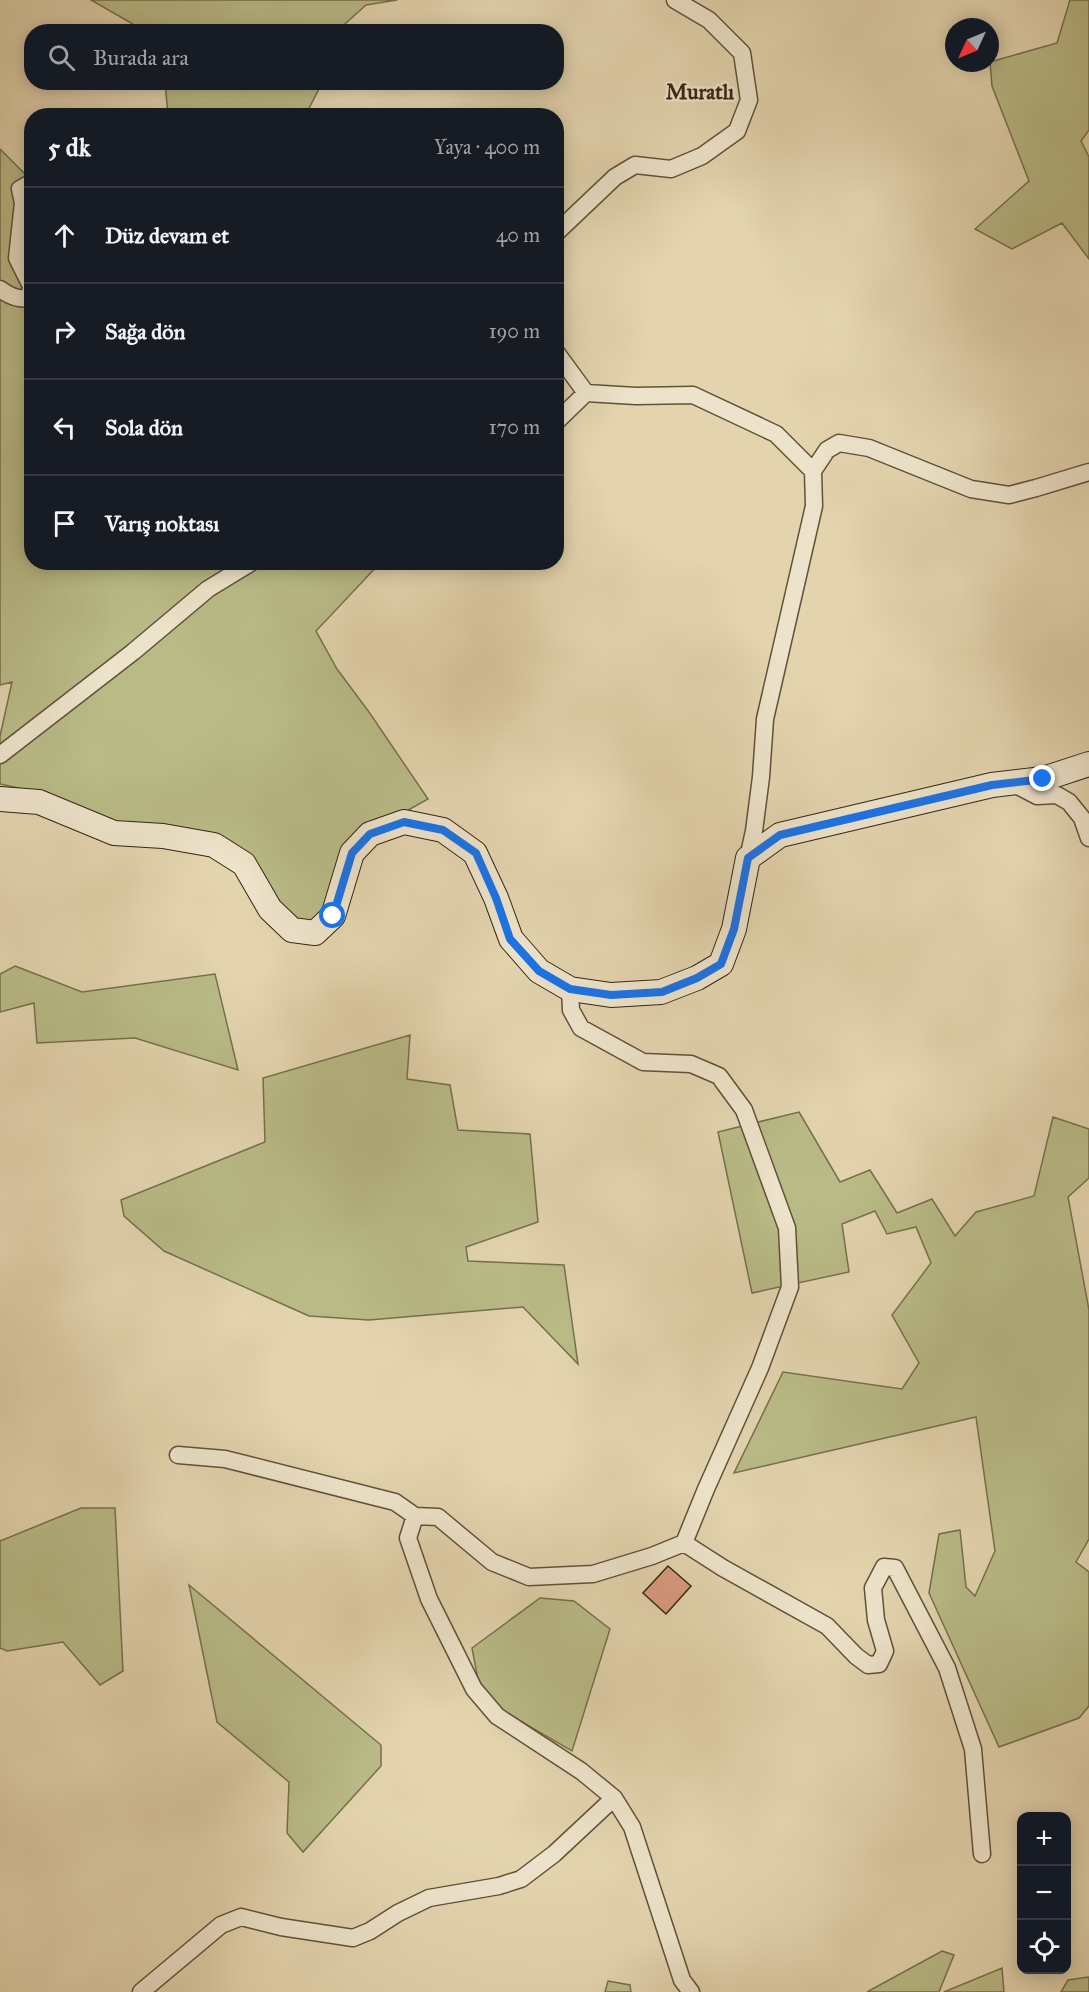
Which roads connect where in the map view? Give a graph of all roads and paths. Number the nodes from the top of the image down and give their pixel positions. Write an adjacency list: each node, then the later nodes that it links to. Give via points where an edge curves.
1 (675, 0): 3 (street, via 710,20 742,53 749,100 737,131 702,156 671,169 634,165 615,177)
2 (24, 187): 4 (street, via 20,189 23,203 16,258)
3 (564, 225)
4 (24, 273)
5 (0, 289): 6 (street)
6 (24, 299)
7 (564, 363): 8 (street)
8 (586, 393): 9 (street); 10 (street, via 693,395 776,434)
9 (564, 414)
10 (813, 471): 11 (street, via 827,450 839,442 869,448 971,489 1009,495); 18 (street, via 814,506 765,719 761,777)
11 (1089, 471)
12 (239, 570): 13 (street, via 208,589 134,652)
13 (0, 755)
14 (1089, 764): 15 (street, via 1043,779)
15 (1011, 783): 17 (street, via 1037,795 1057,795 1069,802 1082,818); 18 (street, via 780,835)
16 (0, 799): 19 (street, via 39,802 114,833 214,845 244,864 270,909 292,930 315,933 333,916 352,853 370,834 404,822 443,830 476,853 510,939 539,971)
17 (1089, 838)
18 (748, 858): 19 (street, via 734,929 721,964 662,992 611,995)
19 (570, 989): 22 (street, via 571,1010 581,1028 643,1062 690,1064 719,1076 744,1110 786,1228 790,1287 760,1368)
20 (178, 1455): 21 (street, via 225,1459 395,1502)
21 (415, 1516): 22 (street, via 438,1517 492,1562 529,1577 592,1574); 23 (street, via 408,1538 429,1599 474,1689 497,1716 581,1771)
22 (684, 1543): 24 (street, via 828,1626 868,1665 879,1664 885,1651 876,1620 873,1588 884,1567 895,1568 947,1668 973,1749)
23 (614, 1798): 25 (street, via 554,1854 520,1879 429,1898 353,1938 240,1917 220,1925); 26 (street, via 632,1827 682,1980)
24 (982, 1854)
25 (141, 1992)
26 (691, 1992)

